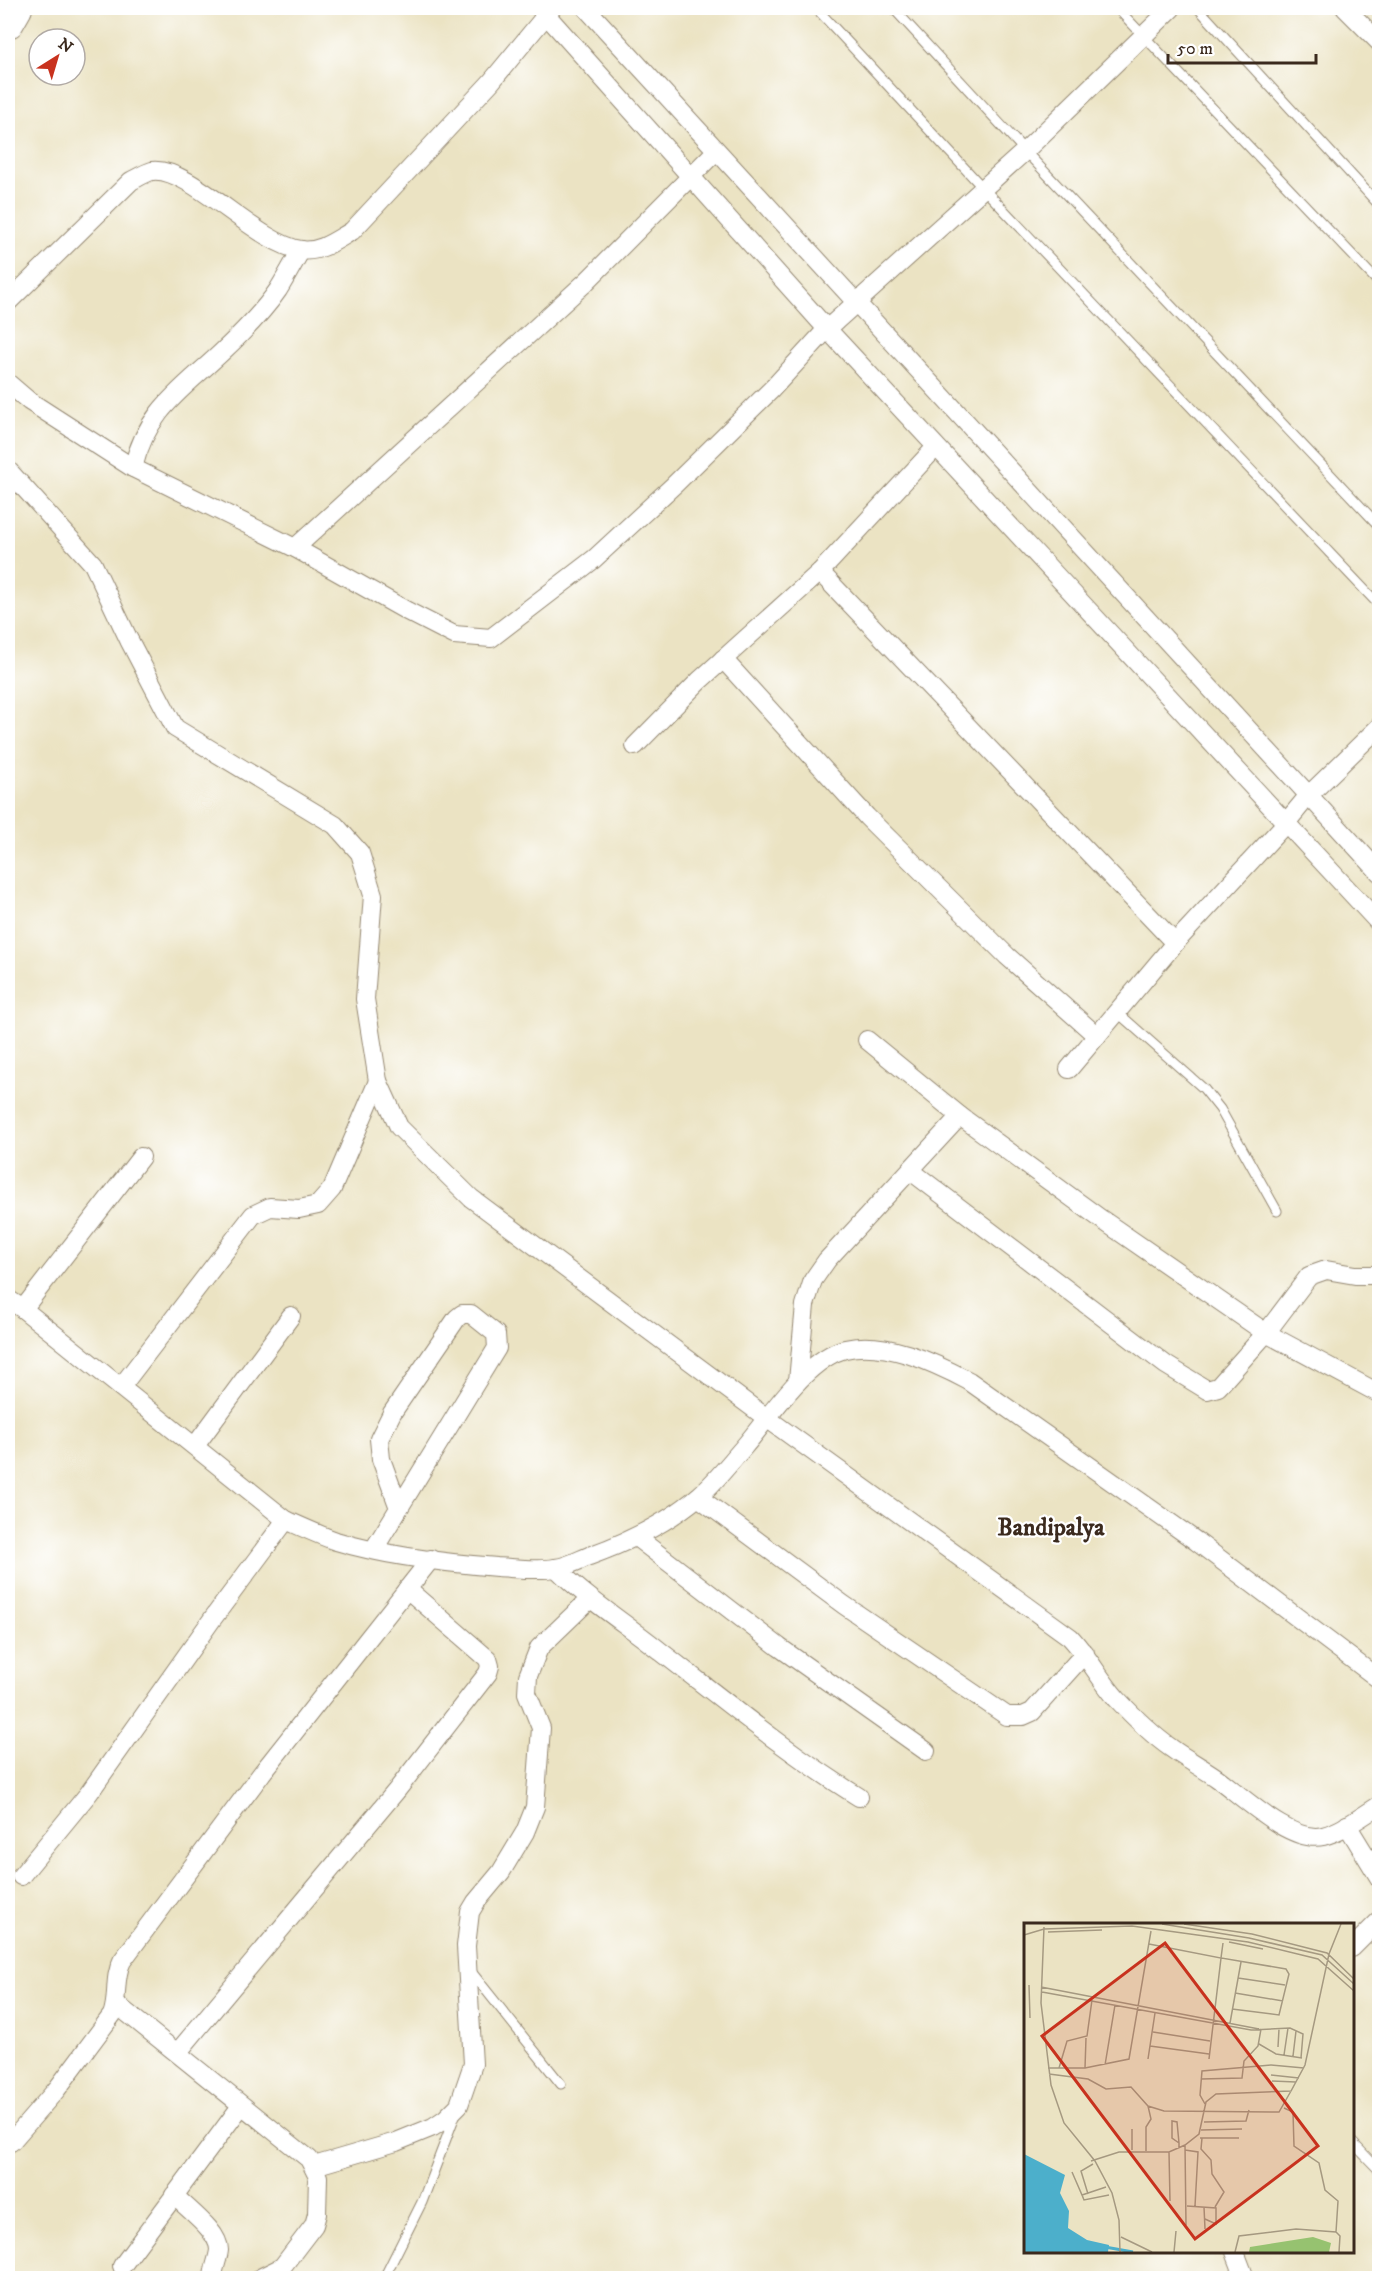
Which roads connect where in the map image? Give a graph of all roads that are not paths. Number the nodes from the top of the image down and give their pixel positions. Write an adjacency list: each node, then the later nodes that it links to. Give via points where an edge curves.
1 (16, 8): 10 (highway)
2 (586, 8): 13 (street)
3 (816, 8): 16 (lane)
4 (893, 8): 14 (lane)
5 (1117, 8): 11 (lane)
6 (1172, 8): 11 (street)
7 (1198, 8): 17 (lane)
8 (1345, 8): 12 (street)
9 (546, 10): 15 (street); 18 (street, via 491,82 352,231 323,248)
10 (8, 22)
11 (1143, 35): 14 (street); 19 (lane)
12 (1380, 43)
13 (716, 151): 15 (street); 21 (street)
14 (1025, 151): 16 (street); 27 (lane)
15 (691, 175): 22 (street); 28 (street, via 586,282)
16 (983, 188): 21 (street); 30 (lane)
17 (1380, 206)
18 (301, 250): 20 (street, via 277,242 168,172 151,171 131,181); 25 (street, via 277,292 151,422)
19 (1380, 284)
20 (8, 302)
21 (857, 302): 22 (street); 34 (street)
22 (827, 329): 24 (street); 28 (street, via 666,493 594,559 491,638 454,635)
23 (8, 383): 25 (street, via 29,401)
24 (936, 447): 29 (street); 35 (street)
25 (133, 468): 28 (street)
26 (8, 470): 43 (street, via 93,564 175,728 334,825 360,853 373,894 365,999)
27 (1380, 527)
28 (295, 548)
29 (820, 572): 31 (street); 38 (street)
30 (1380, 606)
31 (723, 659): 33 (street); 40 (street, via 867,817 1007,956)
32 (1380, 726): 34 (street)
33 (635, 746)
34 (1309, 795): 35 (street); 36 (street)
35 (1286, 824): 37 (street); 38 (street)
36 (1380, 873)
37 (1380, 924)
38 (1175, 944): 39 (street)
39 (1117, 1012): 40 (street); 47 (lane, via 1204,1089 1220,1109)
40 (1097, 1036): 42 (street)
41 (867, 1040): 44 (street)
42 (1070, 1069)
43 (378, 1081): 53 (street, via 332,1188 318,1205 299,1209 270,1207 253,1215); 55 (street, via 399,1127 471,1198)
44 (960, 1116): 46 (street); 51 (street)
45 (141, 1157): 49 (street)
46 (911, 1171): 51 (street, via 1200,1388 1218,1387); 52 (street, via 813,1280 805,1305)
47 (1277, 1210)
48 (1380, 1275): 51 (street, via 1317,1271 1309,1276)
49 (15, 1304): 53 (street)
50 (291, 1316): 56 (street)
51 (1266, 1333): 54 (street)
52 (798, 1381): 55 (street); 67 (street, via 818,1361 844,1349 870,1346 933,1362 969,1381 1187,1534)
53 (121, 1388): 56 (street)
54 (1380, 1394)
55 (768, 1419): 57 (street); 66 (street, via 1070,1637)
56 (195, 1446): 59 (street)
57 (698, 1497): 60 (street); 66 (street, via 844,1605 1007,1716 1032,1712)
58 (399, 1509): 58 (street, via 497,1348 496,1334 471,1314 457,1318 392,1413 379,1439 381,1459); 61 (street)
59 (286, 1520): 61 (street, via 335,1541); 72 (street, via 89,1793)
60 (636, 1537): 63 (street); 68 (street, via 780,1647)
61 (374, 1549): 62 (street)
62 (431, 1559): 63 (street, via 486,1566); 64 (street)
63 (556, 1568): 65 (street)
64 (407, 1588): 77 (street, via 122,1961 116,1975); 78 (street, via 488,1659 488,1674 397,1790)
65 (590, 1599): 69 (street, via 813,1769); 76 (street, via 539,1648 531,1664 527,1693 541,1728 535,1807 501,1872 470,1912)
66 (1085, 1653): 71 (street, via 1116,1697 1169,1747 1264,1815 1291,1831 1309,1836 1323,1837)
67 (1380, 1680)
68 (926, 1751)
69 (859, 1797)
70 (1380, 1805): 71 (street)
71 (1347, 1825): 73 (street)
72 (21, 1876)
73 (1380, 1879)
74 (1380, 1920): 75 (street)
75 (1354, 1947)
76 (468, 1967): 79 (lane); 80 (street, via 473,2064)
77 (116, 2004): 78 (street); 82 (street, via 106,2025 69,2074)
78 (178, 2052): 81 (street)
79 (561, 2084)
80 (459, 2105): 84 (street, via 433,2127); 91 (lane, via 422,2202)
81 (241, 2106): 84 (street); 86 (street)
82 (10, 2142)
83 (1354, 2143): 85 (lane)
84 (314, 2166): 90 (street, via 318,2177 314,2225 282,2266)
85 (1380, 2171)
86 (174, 2195): 88 (street); 89 (street, via 214,2233 219,2252)
87 (1235, 2253): 92 (street)
88 (122, 2266)
89 (213, 2278)
90 (260, 2278)
91 (384, 2278)
92 (1245, 2278)

